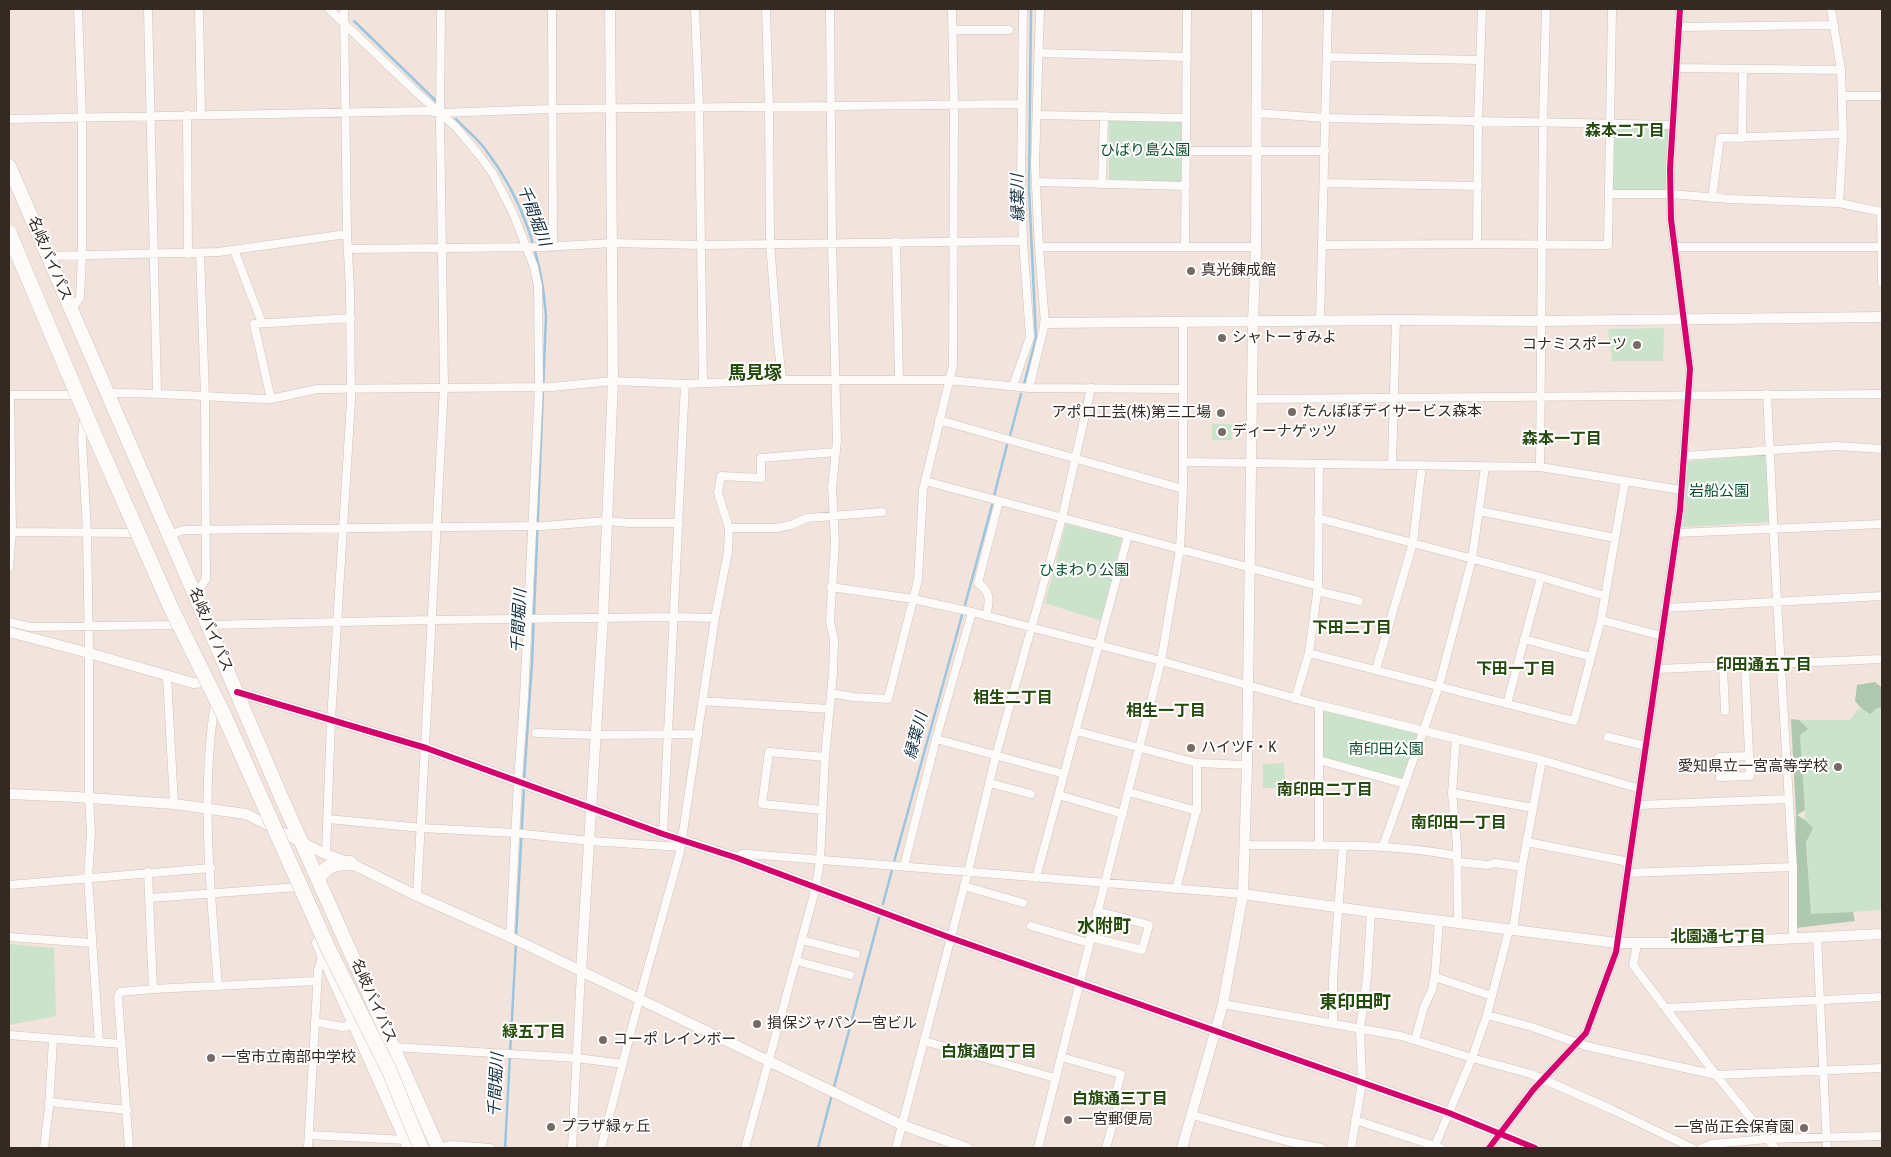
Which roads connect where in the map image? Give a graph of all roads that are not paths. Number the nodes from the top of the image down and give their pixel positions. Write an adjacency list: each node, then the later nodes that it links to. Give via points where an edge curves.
1 (78, 9): 52 (street)
2 (148, 9): 50 (street)
3 (199, 9): 48 (street)
4 (329, 9): 23 (street)
5 (344, 9): 23 (street)
6 (441, 9): 45 (street)
7 (552, 9): 42 (street)
8 (610, 9): 43 (street)
9 (695, 9): 41 (street)
10 (766, 9): 39 (street)
11 (830, 9): 40 (street)
12 (952, 9): 26 (street)
13 (1023, 9): 38 (street)
14 (1040, 9): 28 (street)
15 (1187, 9): 29 (street)
16 (1257, 9): 46 (street)
17 (1328, 9): 30 (street)
18 (1482, 9): 31 (street)
19 (1546, 9): 57 (street)
20 (1612, 9): 58 (street)
21 (1680, 9): 25 (street)
22 (1831, 9): 24 (street)
23 (345, 24): 44 (street); 45 (street)
24 (1834, 25): 25 (street); 34 (street)
25 (1678, 27): 32 (street)
26 (952, 30): 27 (street); 37 (street)
27 (1009, 30)
28 (1038, 53): 29 (street); 49 (street)
29 (1187, 57): 53 (street)
30 (1327, 57): 31 (street); 54 (street)
31 (1480, 60): 56 (street)
32 (1676, 68): 33 (street); 59 (street)
33 (1743, 69): 34 (street); 61 (street)
34 (1842, 70): 35 (street)
35 (1842, 96): 36 (street); 60 (street)
36 (1882, 96)
37 (954, 104): 38 (street); 40 (street); 79 (street)
38 (1022, 104): 80 (street)
39 (769, 106): 40 (street); 41 (street); 84 (street)
40 (831, 106): 83 (street)
41 (699, 107): 43 (street); 86 (street)
42 (551, 109): 43 (street); 45 (street); 90 (street)
43 (611, 110): 82 (street)
44 (346, 113): 45 (street); 48 (street); 78 (street)
45 (440, 113): 89 (street, via 456,127 493,174); 95 (street)
46 (1257, 113): 54 (street); 63 (street)
47 (187, 115): 48 (street); 50 (street); 101 (street)
48 (201, 115)
49 (1037, 115): 51 (street); 66 (street)
50 (152, 116): 52 (street); 100 (street)
51 (1104, 116): 53 (street); 67 (street)
52 (82, 118): 55 (street); 102 (street)
53 (1186, 118): 62 (street)
54 (1326, 118): 56 (street); 64 (street)
55 (9, 119)
56 (1478, 121): 57 (street); 70 (street)
57 (1543, 122): 58 (street); 88 (street)
58 (1610, 123): 59 (street); 71 (street)
59 (1673, 125): 72 (street)
60 (1842, 134): 61 (street); 74 (street)
61 (1742, 138): 73 (street, via 1720,138)
62 (1186, 151): 63 (street); 69 (street)
63 (1256, 151): 64 (street); 93 (street)
64 (1325, 151): 68 (street)
65 (9, 166): 104 (highway, 名岐バイパス)
66 (1036, 182): 67 (street); 91 (street)
67 (1102, 184): 69 (street)
68 (1324, 184): 70 (street); 87 (street)
69 (1186, 186): 92 (street)
70 (1478, 186): 85 (street)
71 (1610, 194): 72 (street); 88 (street, via 1608,245)
72 (1671, 194): 73 (street); 96 (street)
73 (1712, 198): 74 (street)
74 (1840, 203): 75 (street)
75 (1881, 212): 94 (street)
76 (9, 225): 103 (highway, 名岐バイパス)
77 (9, 233): 394 (highway, bridge, via 172,610 223,713)
78 (347, 234): 97 (street); 98 (street)
79 (954, 241): 80 (street); 81 (street); 119 (street, via 953,365)
80 (1023, 241): 125 (street, via 1030,337)
81 (896, 242): 83 (street); 118 (street)
82 (613, 243): 86 (street); 90 (street); 120 (street)
83 (832, 243): 84 (street); 121 (street)
84 (770, 244): 86 (street); 117 (street)
85 (1477, 244): 87 (street); 88 (street)
86 (701, 245): 122 (street)
87 (1323, 245): 109 (street)
88 (1542, 245): 114 (street)
89 (528, 247): 90 (street); 95 (street); 124 (street, via 538,286)
90 (553, 247)
91 (1038, 247): 92 (street); 115 (street)
92 (1185, 247): 93 (street)
93 (1256, 247): 113 (street)
94 (1881, 247): 96 (street); 105 (street)
95 (442, 248): 97 (street); 126 (street)
96 (1674, 248): 111 (street)
97 (348, 249): 108 (street)
98 (234, 250): 99 (street); 116 (street)
99 (200, 253): 101 (street); 139 (street)
100 (154, 254): 101 (street); 102 (street); 131 (street)
101 (188, 254)
102 (82, 255): 104 (street); 106 (street, via 80,298)
103 (16, 256): 137 (highway, 名岐バイパス)
104 (48, 256): 106 (highway, 名岐バイパス)
105 (1882, 283)
106 (70, 309): 132 (highway, 名岐バイパス)
107 (1882, 317): 111 (street)
108 (350, 318): 116 (street); 127 (street)
109 (1320, 320): 110 (street); 113 (street)
110 (1396, 320): 114 (street); 140 (street)
111 (1685, 320): 114 (street); 133 (street, via 1690,369)
112 (1183, 321): 113 (street); 115 (street); 130 (street)
113 (1253, 321): 142 (street)
114 (1541, 321): 138 (street)
115 (1046, 323): 128 (street)
116 (262, 324): 141 (street, via 254,324)
117 (782, 380): 121 (street); 122 (street)
118 (899, 380): 119 (street); 121 (street)
119 (949, 380): 125 (street); 144 (street)
120 (613, 381): 123 (street); 124 (street); 167 (street)
121 (836, 381): 147 (street)
122 (703, 383): 123 (street)
123 (686, 384): 168 (street)
124 (540, 386): 126 (street); 170 (street)
125 (1013, 386): 128 (street)
126 (444, 387): 127 (street); 171 (street)
127 (351, 388): 141 (street, via 317,389); 172 (street)
128 (1029, 388): 129 (street)
129 (1091, 388): 130 (street); 149 (street)
130 (1183, 389): 150 (street)
131 (157, 392): 132 (street); 139 (street)
132 (108, 393): 180 (highway, 名岐バイパス)
133 (1688, 394): 134 (street); 138 (street); 148 (street)
134 (1767, 394): 135 (street); 146 (street)
135 (1882, 394)
136 (9, 395): 137 (street); 176 (street)
137 (80, 395): 143 (highway, 名岐バイパス)
138 (1540, 396): 140 (street); 156 (street)
139 (205, 397): 141 (street); 175 (street)
140 (1395, 397): 142 (street); 153 (street)
141 (271, 399)
142 (1252, 399): 151 (street)
143 (89, 416): 177 (street, via 83,424 82,439); 178 (highway, 名岐バイパス)
144 (939, 420): 149 (street); 157 (street)
145 (1882, 449): 146 (street, via 1836,446)
146 (1770, 450): 148 (street); 174 (street)
147 (836, 452): 164 (street, via 832,487); 173 (street, via 761,458 761,478 720,476 718,494)
148 (1684, 456): 160 (street)
149 (1074, 458): 159 (street); 165 (street)
150 (1183, 462): 151 (street); 159 (street)
151 (1251, 464): 152 (street); 187 (street)
152 (1319, 464): 153 (street); 166 (street)
153 (1392, 464): 154 (street)
154 (1422, 465): 155 (street); 183 (street)
155 (1484, 467): 156 (street); 162 (street)
156 (1540, 467): 158 (street)
157 (925, 481): 161 (street); 194 (street, via 918,580)
158 (1625, 481): 160 (street); 182 (street)
159 (1183, 489): 184 (street)
160 (1681, 490): 179 (street)
161 (999, 501): 165 (street); 199 (street, via 978,583 989,596)
162 (1479, 511): 182 (street); 185 (street)
163 (882, 512): 164 (street)
164 (834, 515): 173 (street, via 807,518 776,528); 189 (street)
165 (1062, 518): 181 (street); 211 (street)
166 (1318, 518): 183 (street); 190 (street)
167 (607, 521): 168 (street); 170 (street); 201 (street)
168 (680, 523): 200 (street)
169 (1882, 524): 174 (street)
170 (537, 526): 171 (street); 204 (street)
171 (437, 527): 172 (street); 203 (street)
172 (343, 528): 175 (street); 207 (street)
173 (729, 528): 202 (street, via 728,552)
174 (1774, 528): 179 (street); 196 (street)
175 (206, 530): 180 (street, via 183,530); 191 (street, via 206,579)
176 (10, 532): 177 (street); 186 (street)
177 (87, 532): 178 (street); 210 (street)
178 (140, 533): 209 (highway, 名岐バイパス)
179 (1676, 533): 197 (street)
180 (169, 535): 191 (highway, 名岐バイパス)
181 (1128, 536): 184 (street); 215 (street)
182 (1615, 538): 192 (street)
183 (1413, 544): 185 (street); 224 (street)
184 (1180, 549): 187 (street); 220 (street)
185 (1472, 559): 188 (street); 229 (street)
186 (9, 567)
187 (1250, 568): 190 (street); 228 (street)
188 (1542, 577): 192 (street); 214 (street)
189 (831, 587): 194 (street); 231 (street, via 830,620 834,640)
190 (1318, 589): 195 (street); 217 (street)
191 (195, 594): 208 (highway, 名岐バイパス)
192 (1605, 596): 205 (street)
193 (1882, 596): 196 (street)
194 (913, 599): 198 (street); 231 (street, via 888,699)
195 (1358, 601)
196 (1777, 601): 197 (street); 221 (street)
197 (1666, 608): 213 (street)
198 (972, 612): 199 (street); 248 (street)
199 (986, 616): 211 (street)
200 (673, 617): 201 (street); 202 (street); 243 (street)
201 (603, 618): 204 (street); 245 (street)
202 (715, 618): 233 (street)
203 (432, 620): 204 (street); 207 (street); 250 (street)
204 (532, 620): 260 (street, via 524,698)
205 (1601, 620): 213 (street); 218 (street)
206 (9, 622): 210 (street, via 30,627)
207 (337, 622): 208 (street); 239 (street)
208 (208, 625): 230 (highway, 名岐バイパス)
209 (180, 626): 210 (street); 227 (highway, 名岐バイパス)
210 (89, 628): 216 (street)
211 (1032, 628): 215 (street); 252 (street)
212 (9, 632): 216 (street)
213 (1662, 636): 225 (street)
214 (1524, 639): 218 (street); 235 (street)
215 (1098, 646): 220 (street); 241 (street)
216 (89, 653): 226 (street); 269 (street)
217 (1309, 653): 224 (street); 232 (street)
218 (1591, 657): 235 (street, via 1574,721)
219 (1882, 659): 221 (street)
220 (1161, 661): 228 (street); 251 (street)
221 (1780, 664): 222 (street); 270 (street)
222 (1745, 666): 223 (street); 253 (street, via 1750,776 1720,777 1719,757)
223 (1723, 667): 225 (street); 238 (street)
224 (1376, 669): 229 (street)
225 (1658, 669): 249 (street)
226 (167, 676): 227 (street, via 193,683); 271 (street)
227 (206, 682): 234 (highway, 名岐バイパス)
228 (1249, 686): 232 (street); 258 (street)
229 (1439, 686): 235 (street); 240 (street)
230 (237, 692): 239 (street); 285 (highway, 名岐バイパス)
231 (831, 693): 237 (street)
232 (1295, 699): 236 (street)
233 (702, 701): 237 (street); 244 (street)
234 (215, 704): 275 (street, via 210,734); 280 (highway, 名岐バイパス)
235 (1507, 704)
236 (1319, 705): 240 (street); 255 (street)
237 (829, 709): 254 (street)
238 (1725, 711)
239 (331, 720): 250 (street); 279 (street)
240 (1423, 730): 247 (street); 262 (street)
241 (1076, 731): 251 (street); 259 (street)
242 (536, 733): 245 (street)
243 (667, 734): 244 (street); 245 (street); 283 (street)
244 (698, 734): 287 (street)
245 (596, 735): 273 (street)
246 (1608, 737): 249 (street)
247 (1456, 738): 256 (street); 265 (street)
248 (936, 739): 252 (street); 298 (street)
249 (1646, 746): 263 (street)
250 (426, 748): 260 (street); 281 (street)
251 (1139, 748): 257 (street); 264 (street)
252 (996, 755): 259 (street); 261 (street)
253 (1749, 756)
254 (825, 757): 276 (street); 276 (street, via 769,752 762,804)
255 (1319, 760): 262 (street); 289 (street)
256 (1542, 760): 263 (street); 274 (street)
257 (1197, 763): 258 (street); 277 (street)
258 (1248, 765): 288 (street)
259 (1064, 774): 268 (street)
260 (522, 782): 273 (street); 282 (street)
261 (990, 782): 267 (street); 303 (street)
262 (1405, 784): 291 (street)
263 (1640, 789): 272 (street)
264 (1128, 792): 277 (street); 278 (street)
265 (1452, 792): 274 (street); 294 (street)
266 (9, 794): 269 (street)
267 (1031, 794)
268 (1058, 795): 278 (street); 306 (street)
269 (89, 798): 271 (street); 305 (street)
270 (1788, 799): 272 (street); 299 (street)
271 (174, 804): 275 (street)
272 (1638, 805): 296 (street)
273 (592, 808): 283 (street); 284 (street)
274 (1532, 808): 286 (street)
275 (208, 809): 280 (street, via 246,814); 300 (street)
276 (822, 810): 295 (street)
277 (1197, 811): 313 (street)
278 (1123, 814): 308 (street)
279 (328, 819): 281 (street); 292 (street)
280 (270, 825): 285 (street); 311 (highway, 名岐バイパス)
281 (422, 828): 282 (street); 316 (street)
282 (519, 833): 284 (street); 331 (street)
283 (663, 834): 287 (street)
284 (590, 841): 287 (street); 340 (street)
285 (302, 842): 292 (street); 307 (highway, 名岐バイパス)
286 (1526, 842): 296 (street); 301 (street)
287 (682, 844): 293 (street); 349 (street)
288 (1245, 845): 289 (street); 315 (street)
289 (1319, 846): 290 (street)
290 (1343, 846): 291 (street); 319 (street)
291 (1383, 846): 294 (street, via 1426,850)
292 (326, 854): 297 (street)
293 (738, 858): 295 (street, via 748,854); 312 (street)
294 (1457, 859): 301 (street); 323 (street)
295 (820, 860): 298 (street); 312 (street)
296 (1629, 862): 304 (street)
297 (350, 863): 307 (highway, via 336,863); 316 (street)
298 (904, 866): 303 (street)
299 (1793, 867): 304 (street); 330 (street)
300 (211, 868): 302 (street); 314 (street)
301 (1522, 868): 325 (street)
302 (148, 872): 305 (street); 317 (street)
303 (968, 872): 306 (street); 310 (street)
304 (1627, 873): 335 (street)
305 (88, 878): 309 (street); 334 (street)
306 (1036, 878): 308 (street)
307 (318, 879): 366 (highway, 名岐バイパス)
308 (1104, 884): 313 (street); 320 (street)
309 (9, 885)
310 (964, 886): 318 (street); 329 (street)
311 (298, 887): 314 (street); 337 (highway, 名岐バイパス)
312 (816, 887): 329 (street); 332 (street)
313 (1176, 889): 315 (street)
314 (212, 893): 317 (street); 345 (street)
315 (1243, 894): 319 (street); 351 (street)
316 (417, 896): 331 (street)
317 (150, 898): 346 (street)
318 (1023, 903)
319 (1339, 908): 321 (street); 356 (street)
320 (1097, 911): 333 (street); 333 (street, via 1149,926 1142,950)
321 (1371, 912): 322 (street); 358 (street, via 1368,978)
322 (1439, 921): 323 (street); 342 (street)
323 (1458, 923): 325 (street)
324 (1031, 926): 333 (street)
325 (1511, 931): 335 (street); 347 (street)
326 (1882, 934): 328 (street)
327 (9, 937): 334 (street)
328 (1816, 937): 330 (street); 350 (street)
329 (951, 938): 344 (street); 362 (street)
330 (1793, 938): 336 (street)
331 (514, 939): 340 (street)
332 (802, 940): 338 (street); 339 (street)
333 (1090, 940): 344 (street)
334 (92, 943): 363 (street)
335 (1617, 943): 336 (street); 364 (street, via 1586,1033)
336 (1637, 944): 352 (street, via 1632,965)
337 (323, 954): 343 (street); 355 (highway, 名岐バイパス)
338 (856, 954)
339 (796, 961): 341 (street); 370 (street)
340 (582, 972): 349 (street); 368 (street)
341 (850, 975)
342 (1435, 977): 347 (street); 361 (street)
343 (317, 981): 345 (street); 354 (street)
344 (1080, 982): 357 (street); 367 (street)
345 (218, 986): 346 (street)
346 (153, 989): 365 (street, via 120,992)
347 (1492, 996): 353 (street)
348 (1882, 997): 350 (street)
349 (639, 1000): 370 (street); 371 (street)
350 (1819, 1000): 352 (street); 373 (street)
351 (1223, 1004): 356 (street); 357 (street)
352 (1666, 1008): 374 (street)
353 (1487, 1015): 364 (street); 369 (street)
354 (315, 1022): 355 (street, via 343,1027); 385 (street)
355 (355, 1024): 389 (highway, 名岐バイパス)
356 (1333, 1024): 358 (street)
357 (1216, 1030): 377 (street); 381 (street)
358 (1360, 1030): 361 (street); 377 (street)
359 (9, 1035): 360 (street)
360 (53, 1040): 363 (street); 378 (street)
361 (1415, 1040): 369 (street)
362 (924, 1041): 375 (street); 383 (street)
363 (99, 1042): 365 (street)
364 (1577, 1042): 374 (street); 376 (street)
365 (122, 1044): 379 (street)
366 (393, 1047): 368 (street); 395 (highway, 名岐バイパス)
367 (1061, 1057): 375 (street); 403 (street, via 1121,1074 1116,1093 1120,1097)
368 (577, 1058): 371 (street); 397 (street)
369 (1472, 1058): 376 (street); 380 (street)
370 (768, 1060): 383 (street); 399 (street)
371 (623, 1064): 398 (street)
372 (1882, 1068): 373 (street)
373 (1824, 1070): 374 (street); 387 (street)
374 (1716, 1075): 388 (street)
375 (1055, 1078): 402 (street)
376 (1543, 1079): 384 (street); 409 (street)
377 (1362, 1082): 380 (street); 382 (street)
378 (49, 1102): 379 (street); 391 (street)
379 (127, 1110): 392 (street)
380 (1449, 1112): 384 (street); 390 (street)
381 (1192, 1114): 404 (street); 405 (street)
382 (1355, 1120): 390 (street); 406 (street)
383 (902, 1125): 400 (street); 401 (street)
384 (1502, 1133): 407 (street); 408 (street)
385 (309, 1135): 389 (street); 393 (street)
386 (1882, 1136): 387 (street)
387 (1827, 1138): 388 (street); 412 (street)
388 (1767, 1139): 410 (street, via 1712,1144); 411 (street)
389 (408, 1144)
390 (1437, 1147)
391 (44, 1148)
392 (129, 1148)
393 (308, 1148)
394 (421, 1148)
395 (438, 1148): 396 (street, via 452,1145)
396 (490, 1148)
397 (572, 1148)
398 (601, 1148)
399 (745, 1148)
400 (896, 1148)
401 (967, 1148)
402 (1038, 1148)
403 (1106, 1148)
404 (1182, 1148)
405 (1319, 1148)
406 (1351, 1148)
407 (1489, 1148)
408 (1536, 1148)
409 (1692, 1148)
410 (1702, 1148)
411 (1775, 1148)
412 (1828, 1148)

